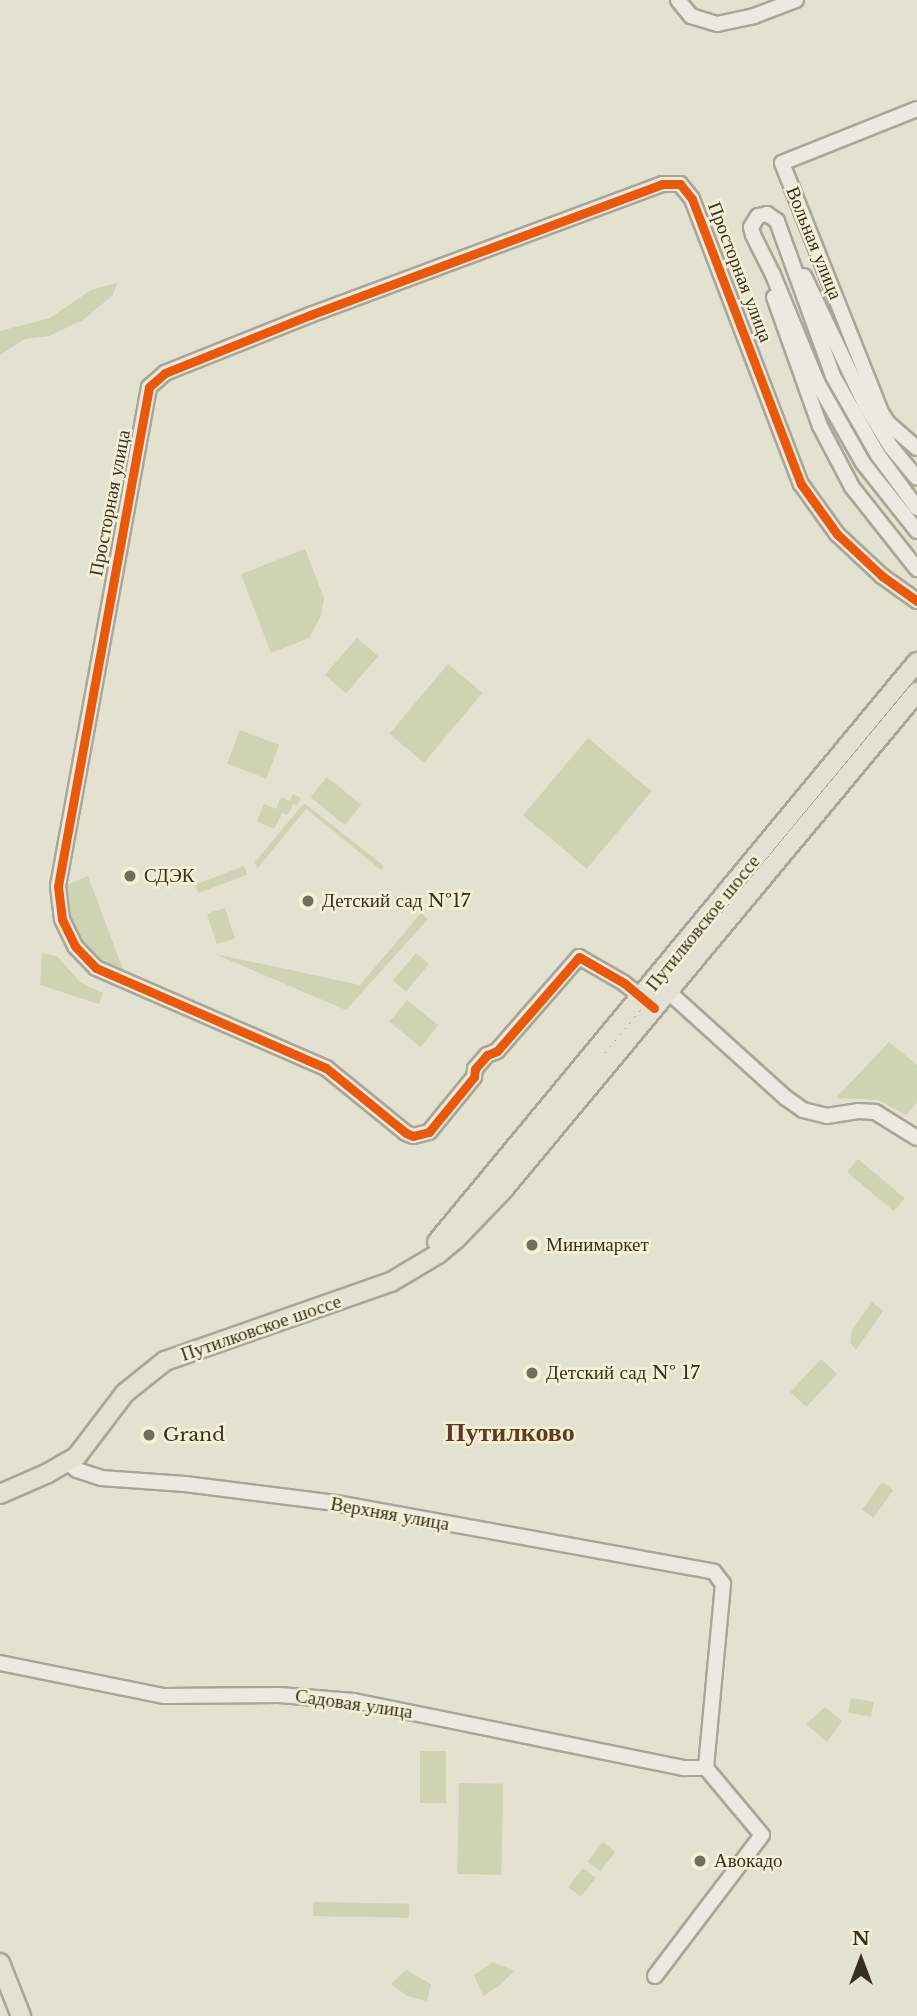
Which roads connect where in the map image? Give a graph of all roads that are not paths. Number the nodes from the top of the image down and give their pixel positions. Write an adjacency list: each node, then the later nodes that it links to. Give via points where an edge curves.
1 (678, 0): 2 (street, via 691,16 717,24)
2 (796, 0)
3 (917, 109): 6 (street, Вольная улица, via 782,163 881,412)
4 (779, 225): 5 (street, via 771,215 758,216 751,227); 7 (street, via 866,406); 8 (street, via 833,376 878,455)
5 (756, 243): 9 (street, via 838,423); 10 (street, via 820,426 852,487)
6 (917, 448)
7 (917, 478)
8 (917, 508)
9 (917, 531)
10 (917, 569)
11 (917, 601): 15 (street, Просторная улица, via 837,534 801,484 692,199 680,184 662,184 310,315 164,373 149,387 58,886 62,919 75,946 96,968 326,1068 413,1136 429,1132 486,1055 497,1051 579,957)
12 (917, 662): 14 (main road, Путилковское шоссе)
13 (917, 692): 14 (main road, Путилковское шоссе)
14 (662, 986): 15 (main road, Путилковское шоссе); 16 (street, via 803,1110 827,1116 875,1112)
15 (648, 1002): 17 (main road, Путилковское шоссе, via 475,1221 438,1254 362,1294 165,1361 125,1393)
16 (917, 1138)
17 (68, 1463): 18 (main road, Путилковское шоссе); 20 (street, Верхняя улица, via 101,1478 336,1503 714,1572 723,1584)
18 (0, 1494)
19 (0, 1663): 20 (street, Садовая улица, via 164,1696 279,1695 354,1701 684,1768)
20 (706, 1768): 22 (street, via 762,1835)
21 (0, 1963): 23 (main road)
22 (655, 1976)
23 (21, 2016)

